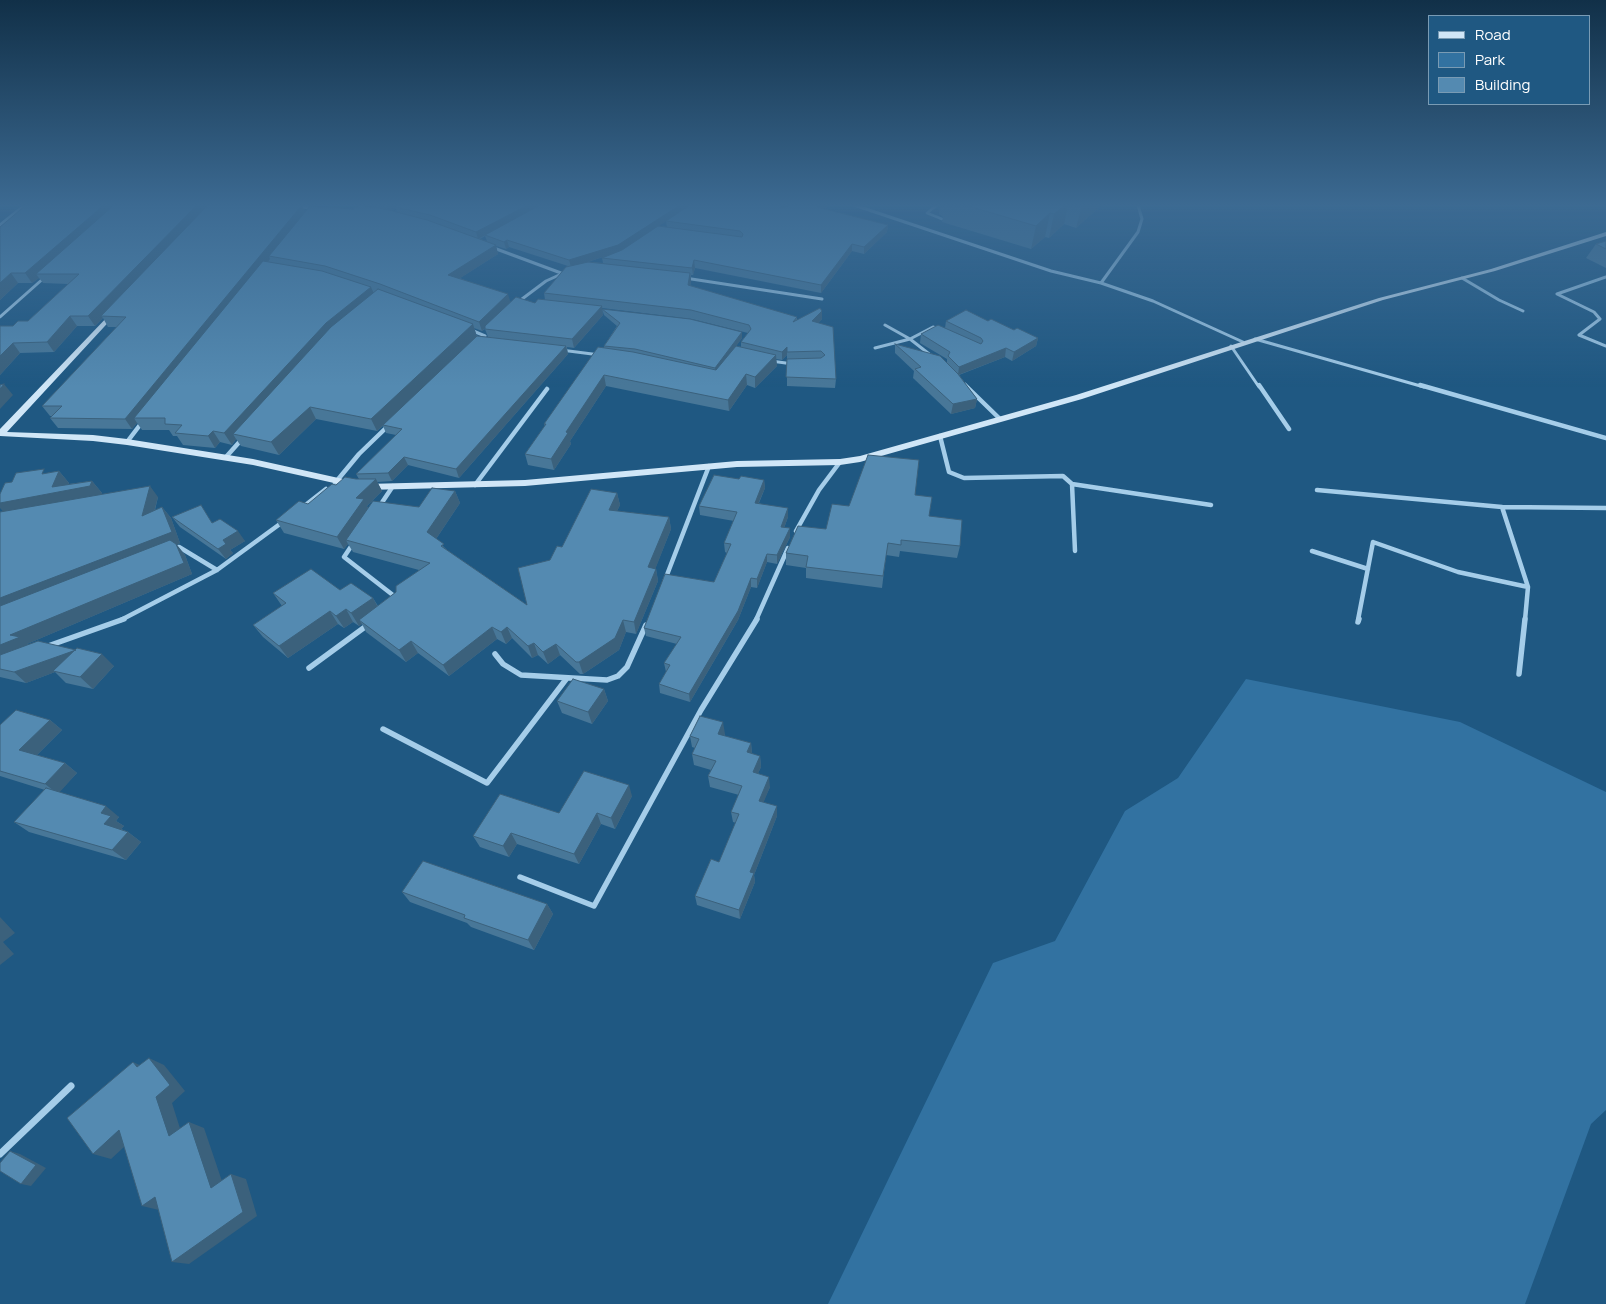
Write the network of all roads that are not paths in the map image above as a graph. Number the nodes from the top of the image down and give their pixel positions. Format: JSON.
{"nodes":[{"id":1,"x":542,"y":266,"type":"edge"},
{"id":2,"x":1036,"y":266,"type":"edge"},
{"id":3,"x":1113,"y":266,"type":"edge"},
{"id":4,"x":1502,"y":266,"type":"edge"},
{"id":5,"x":570,"y":271,"type":"edge"},
{"id":6,"x":50,"y":272,"type":"edge"},
{"id":7,"x":561,"y":273,"type":"junction"},
{"id":8,"x":1606,"y":277,"type":"edge"},
{"id":9,"x":684,"y":278,"type":"edge"},
{"id":10,"x":1462,"y":278,"type":"junction"},
{"id":11,"x":1101,"y":283,"type":"junction"},
{"id":12,"x":822,"y":299,"type":"dead end"},
{"id":13,"x":518,"y":302,"type":"junction"},
{"id":14,"x":528,"y":303,"type":"edge"},
{"id":15,"x":119,"y":308,"type":"edge"},
{"id":16,"x":512,"y":309,"type":"edge"},
{"id":17,"x":1523,"y":311,"type":"dead end"},
{"id":18,"x":0,"y":317,"type":"edge"},
{"id":19,"x":885,"y":325,"type":"dead end"},
{"id":20,"x":466,"y":329,"type":"edge"},
{"id":21,"x":491,"y":329,"type":"edge"},
{"id":22,"x":948,"y":334,"type":"edge"},
{"id":23,"x":485,"y":336,"type":"junction"},
{"id":24,"x":910,"y":339,"type":"junction"},
{"id":25,"x":1254,"y":339,"type":"junction"},
{"id":26,"x":488,"y":341,"type":"edge"},
{"id":27,"x":1243,"y":342,"type":"junction"},
{"id":28,"x":1231,"y":346,"type":"junction"},
{"id":29,"x":1606,"y":346,"type":"edge"},
{"id":30,"x":875,"y":348,"type":"dead end"},
{"id":31,"x":557,"y":350,"type":"edge"},
{"id":32,"x":606,"y":356,"type":"edge"},
{"id":33,"x":764,"y":360,"type":"edge"},
{"id":34,"x":938,"y":361,"type":"edge"},
{"id":35,"x":802,"y":364,"type":"edge"},
{"id":36,"x":958,"y":378,"type":"edge"},
{"id":37,"x":547,"y":389,"type":"dead end"},
{"id":38,"x":145,"y":419,"type":"edge"},
{"id":39,"x":1000,"y":419,"type":"junction"},
{"id":40,"x":394,"y":421,"type":"edge"},
{"id":41,"x":1289,"y":429,"type":"dead end"},
{"id":42,"x":0,"y":434,"type":"edge"},
{"id":43,"x":245,"y":436,"type":"edge"},
{"id":44,"x":940,"y":436,"type":"junction"},
{"id":45,"x":1606,"y":438,"type":"edge"},
{"id":46,"x":126,"y":442,"type":"junction"},
{"id":47,"x":226,"y":457,"type":"junction"},
{"id":48,"x":840,"y":462,"type":"junction"},
{"id":49,"x":709,"y":466,"type":"junction"},
{"id":50,"x":338,"y":481,"type":"junction"},
{"id":51,"x":1072,"y":484,"type":"junction"},
{"id":52,"x":475,"y":485,"type":"junction"},
{"id":53,"x":392,"y":486,"type":"junction"},
{"id":54,"x":1317,"y":490,"type":"dead end"},
{"id":55,"x":1211,"y":505,"type":"dead end"},
{"id":56,"x":1502,"y":507,"type":"junction"},
{"id":57,"x":1605,"y":509,"type":"edge"},
{"id":58,"x":298,"y":510,"type":"edge"},
{"id":59,"x":376,"y":510,"type":"edge"},
{"id":60,"x":290,"y":516,"type":"edge"},
{"id":61,"x":360,"y":534,"type":"edge"},
{"id":62,"x":795,"y":534,"type":"edge"},
{"id":63,"x":791,"y":542,"type":"edge"},
{"id":64,"x":170,"y":550,"type":"edge"},
{"id":65,"x":1075,"y":551,"type":"dead end"},
{"id":66,"x":1312,"y":551,"type":"dead end"},
{"id":67,"x":217,"y":570,"type":"junction"},
{"id":68,"x":1368,"y":570,"type":"junction"},
{"id":69,"x":662,"y":586,"type":"edge"},
{"id":70,"x":1528,"y":587,"type":"junction"},
{"id":71,"x":393,"y":606,"type":"edge"},
{"id":72,"x":378,"y":618,"type":"edge"},
{"id":73,"x":647,"y":622,"type":"edge"},
{"id":74,"x":1358,"y":622,"type":"dead end"},
{"id":75,"x":46,"y":647,"type":"edge"},
{"id":76,"x":495,"y":654,"type":"dead end"},
{"id":77,"x":309,"y":668,"type":"dead end"},
{"id":78,"x":1519,"y":674,"type":"dead end"},
{"id":79,"x":568,"y":678,"type":"junction"},
{"id":80,"x":383,"y":729,"type":"dead end"},
{"id":81,"x":520,"y":877,"type":"dead end"},
{"id":82,"x":71,"y":1086,"type":"dead end"},
{"id":83,"x":0,"y":1154,"type":"edge"}],
"edges":[{"from":1,"to":7,"type":"street"},
{"from":2,"to":11,"type":"street"},
{"from":3,"to":11,"type":"street"},
{"from":4,"to":10,"type":"street"},
{"from":5,"to":7,"type":"street"},
{"from":6,"to":18,"type":"street"},
{"from":7,"to":13,"type":"street"},
{"from":8,"to":29,"type":"street"},
{"from":9,"to":12,"type":"street"},
{"from":10,"to":17,"type":"street"},
{"from":10,"to":25,"type":"street"},
{"from":11,"to":27,"type":"street"},
{"from":13,"to":14,"type":"street"},
{"from":13,"to":16,"type":"street"},
{"from":15,"to":42,"type":"street"},
{"from":19,"to":24,"type":"street"},
{"from":20,"to":23,"type":"street"},
{"from":21,"to":23,"type":"street"},
{"from":22,"to":24,"type":"street"},
{"from":23,"to":26,"type":"street"},
{"from":24,"to":30,"type":"street"},
{"from":24,"to":34,"type":"street"},
{"from":25,"to":27,"type":"street"},
{"from":25,"to":45,"type":"street"},
{"from":27,"to":28,"type":"street"},
{"from":28,"to":39,"type":"street"},
{"from":28,"to":41,"type":"street"},
{"from":31,"to":32,"type":"street"},
{"from":33,"to":35,"type":"street"},
{"from":36,"to":39,"type":"street"},
{"from":37,"to":52,"type":"street"},
{"from":38,"to":46,"type":"street"},
{"from":39,"to":44,"type":"street"},
{"from":40,"to":50,"type":"street"},
{"from":42,"to":46,"type":"street"},
{"from":43,"to":47,"type":"street"},
{"from":44,"to":48,"type":"street"},
{"from":44,"to":51,"type":"street"},
{"from":46,"to":47,"type":"street"},
{"from":47,"to":50,"type":"street"},
{"from":48,"to":49,"type":"street"},
{"from":48,"to":62,"type":"street"},
{"from":49,"to":52,"type":"street"},
{"from":49,"to":69,"type":"street"},
{"from":50,"to":53,"type":"street"},
{"from":50,"to":58,"type":"street"},
{"from":51,"to":55,"type":"street"},
{"from":51,"to":65,"type":"street"},
{"from":52,"to":53,"type":"street"},
{"from":53,"to":59,"type":"street"},
{"from":54,"to":56,"type":"street"},
{"from":56,"to":57,"type":"street"},
{"from":56,"to":70,"type":"street"},
{"from":60,"to":67,"type":"street"},
{"from":61,"to":71,"type":"street"},
{"from":63,"to":81,"type":"street"},
{"from":64,"to":67,"type":"street"},
{"from":66,"to":68,"type":"street"},
{"from":67,"to":75,"type":"street"},
{"from":68,"to":70,"type":"street"},
{"from":68,"to":74,"type":"street"},
{"from":70,"to":78,"type":"street"},
{"from":72,"to":77,"type":"street"},
{"from":73,"to":79,"type":"street"},
{"from":76,"to":79,"type":"street"},
{"from":79,"to":80,"type":"street"},
{"from":82,"to":83,"type":"street"}]}
